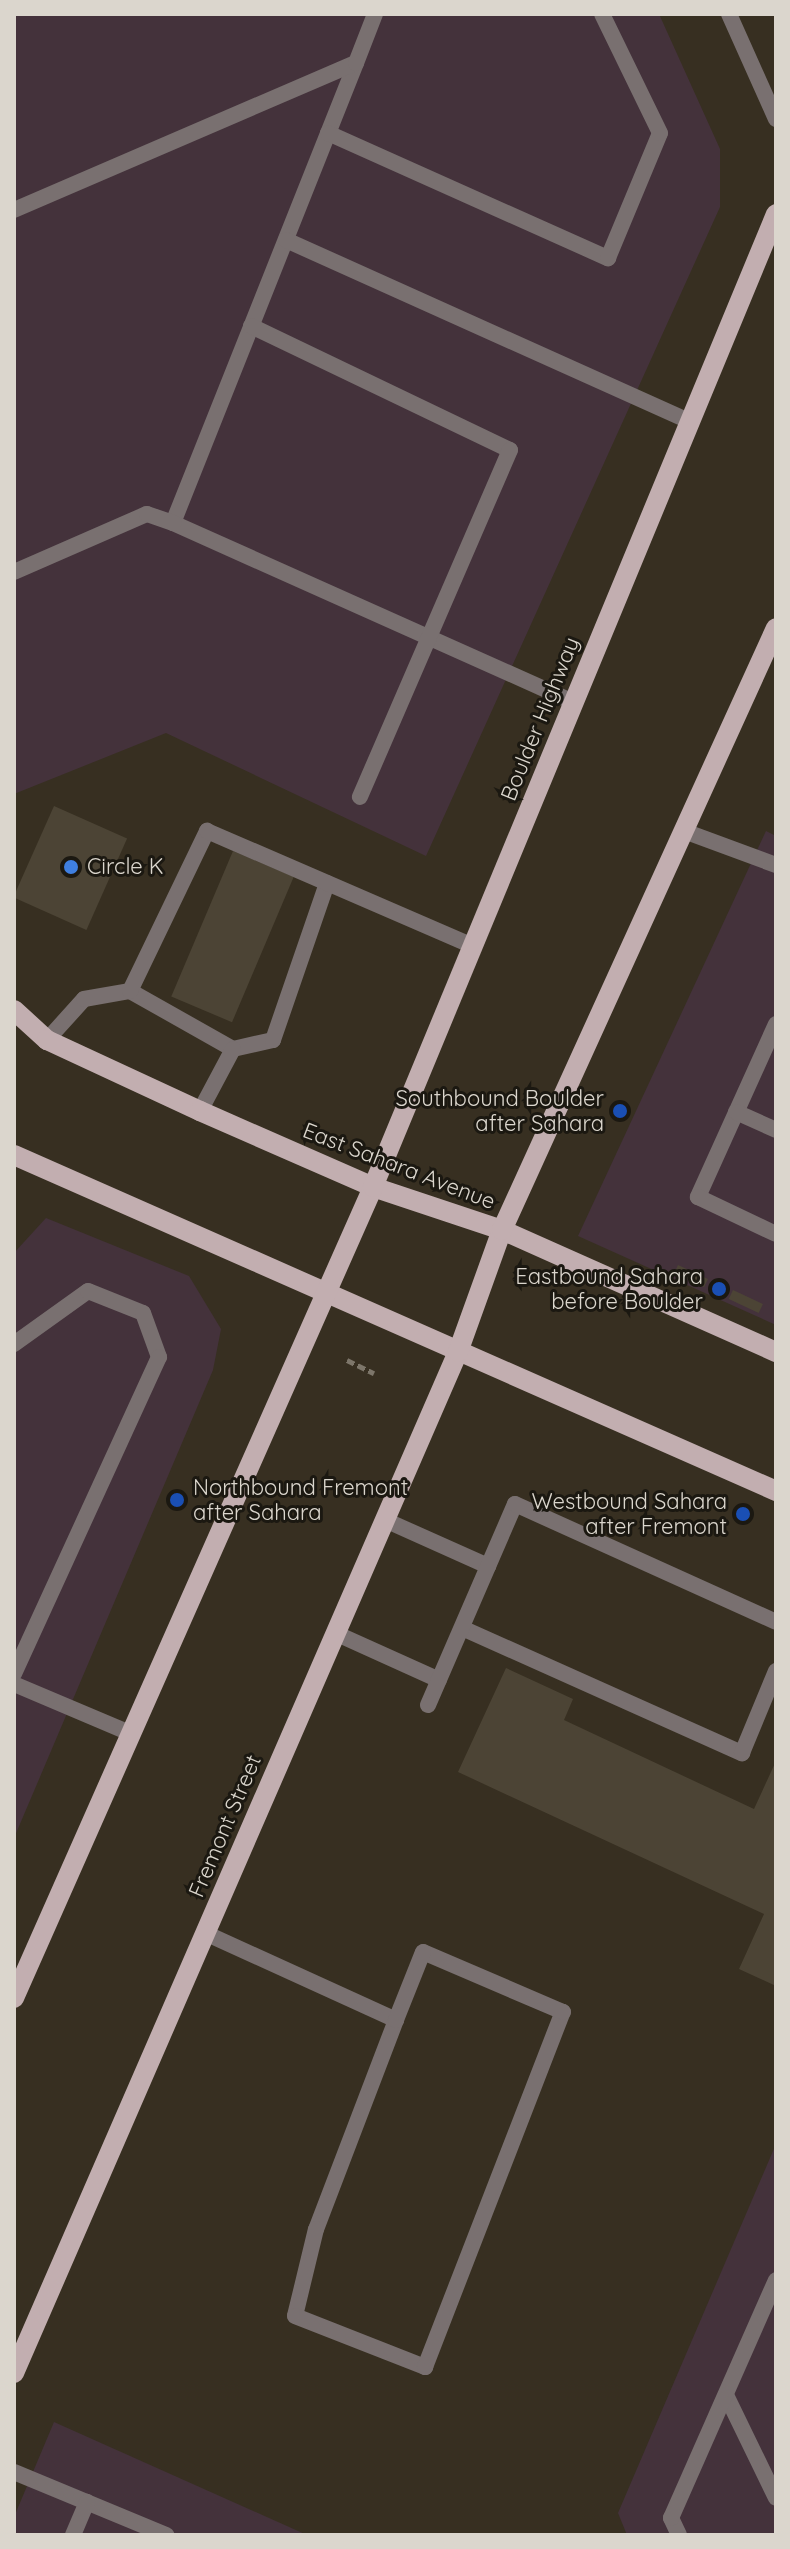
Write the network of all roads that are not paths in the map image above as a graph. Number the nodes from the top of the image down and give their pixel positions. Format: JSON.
{"nodes":[{"id":1,"x":375,"y":14,"type":"edge"},
{"id":2,"x":602,"y":14,"type":"edge"},
{"id":3,"x":729,"y":14,"type":"edge"},
{"id":4,"x":356,"y":63,"type":"junction"},
{"id":5,"x":776,"y":119,"type":"edge"},
{"id":6,"x":328,"y":133,"type":"junction"},
{"id":7,"x":14,"y":210,"type":"edge"},
{"id":8,"x":776,"y":214,"type":"edge"},
{"id":9,"x":286,"y":240,"type":"junction"},
{"id":10,"x":251,"y":326,"type":"junction"},
{"id":11,"x":688,"y":421,"type":"junction"},
{"id":12,"x":173,"y":523,"type":"junction"},
{"id":13,"x":14,"y":572,"type":"edge"},
{"id":14,"x":776,"y":628,"type":"edge"},
{"id":15,"x":431,"y":638,"type":"junction"},
{"id":16,"x":573,"y":702,"type":"junction"},
{"id":17,"x":360,"y":797,"type":"dead end"},
{"id":18,"x":684,"y":831,"type":"junction"},
{"id":19,"x":776,"y":865,"type":"edge"},
{"id":20,"x":327,"y":883,"type":"junction"},
{"id":21,"x":473,"y":946,"type":"junction"},
{"id":22,"x":130,"y":991,"type":"junction"},
{"id":23,"x":14,"y":1010,"type":"edge"},
{"id":24,"x":776,"y":1024,"type":"edge"},
{"id":25,"x":47,"y":1040,"type":"junction"},
{"id":26,"x":233,"y":1049,"type":"junction"},
{"id":27,"x":200,"y":1111,"type":"junction"},
{"id":28,"x":736,"y":1112,"type":"junction"},
{"id":29,"x":776,"y":1130,"type":"edge"},
{"id":30,"x":14,"y":1155,"type":"edge"},
{"id":31,"x":373,"y":1187,"type":"junction"},
{"id":32,"x":502,"y":1230,"type":"junction"},
{"id":33,"x":776,"y":1234,"type":"edge"},
{"id":34,"x":323,"y":1295,"type":"junction"},
{"id":35,"x":14,"y":1344,"type":"edge"},
{"id":36,"x":458,"y":1352,"type":"junction"},
{"id":37,"x":776,"y":1352,"type":"edge"},
{"id":38,"x":776,"y":1491,"type":"edge"},
{"id":39,"x":385,"y":1520,"type":"junction"},
{"id":40,"x":488,"y":1566,"type":"junction"},
{"id":41,"x":776,"y":1622,"type":"edge"},
{"id":42,"x":462,"y":1628,"type":"junction"},
{"id":43,"x":335,"y":1633,"type":"junction"},
{"id":44,"x":776,"y":1671,"type":"edge"},
{"id":45,"x":14,"y":1673,"type":"edge"},
{"id":46,"x":439,"y":1680,"type":"junction"},
{"id":47,"x":14,"y":1684,"type":"edge"},
{"id":48,"x":428,"y":1705,"type":"dead end"},
{"id":49,"x":130,"y":1733,"type":"junction"},
{"id":50,"x":205,"y":1933,"type":"junction"},
{"id":51,"x":20,"y":1971,"type":"edge"},
{"id":52,"x":14,"y":1998,"type":"edge"},
{"id":53,"x":396,"y":2020,"type":"junction"},
{"id":54,"x":776,"y":2280,"type":"edge"},
{"id":55,"x":14,"y":2373,"type":"edge"},
{"id":56,"x":727,"y":2397,"type":"junction"},
{"id":57,"x":769,"y":2467,"type":"edge"},
{"id":58,"x":14,"y":2472,"type":"edge"},
{"id":59,"x":776,"y":2498,"type":"edge"},
{"id":60,"x":87,"y":2502,"type":"junction"},
{"id":61,"x":73,"y":2535,"type":"edge"},
{"id":62,"x":166,"y":2535,"type":"edge"},
{"id":63,"x":679,"y":2535,"type":"edge"}],
"edges":[{"from":1,"to":4,"type":"street"},
{"from":2,"to":6,"type":"street"},
{"from":3,"to":5,"type":"street"},
{"from":4,"to":6,"type":"street"},
{"from":4,"to":7,"type":"street"},
{"from":6,"to":9,"type":"street"},
{"from":8,"to":11,"type":"main road","name":"Boulder Highway"},
{"from":9,"to":10,"type":"street"},
{"from":9,"to":11,"type":"street"},
{"from":10,"to":12,"type":"street"},
{"from":10,"to":15,"type":"street"},
{"from":11,"to":16,"type":"main road","name":"Boulder Highway"},
{"from":12,"to":13,"type":"street"},
{"from":12,"to":15,"type":"street"},
{"from":14,"to":18,"type":"main road"},
{"from":15,"to":16,"type":"street"},
{"from":15,"to":17,"type":"street"},
{"from":16,"to":21,"type":"main road","name":"Boulder Highway"},
{"from":18,"to":19,"type":"street"},
{"from":18,"to":32,"type":"main road"},
{"from":20,"to":21,"type":"street"},
{"from":20,"to":22,"type":"street"},
{"from":20,"to":26,"type":"street"},
{"from":21,"to":31,"type":"main road","name":"Boulder Highway"},
{"from":22,"to":25,"type":"street"},
{"from":22,"to":26,"type":"street"},
{"from":23,"to":25,"type":"main road","name":"East Sahara Avenue"},
{"from":24,"to":28,"type":"street"},
{"from":25,"to":27,"type":"main road","name":"East Sahara Avenue"},
{"from":26,"to":27,"type":"street"},
{"from":27,"to":31,"type":"main road","name":"East Sahara Avenue"},
{"from":28,"to":29,"type":"street"},
{"from":28,"to":33,"type":"street"},
{"from":30,"to":34,"type":"main road"},
{"from":31,"to":32,"type":"main road","name":"East Sahara Avenue"},
{"from":31,"to":34,"type":"main road","name":"Boulder Highway"},
{"from":32,"to":36,"type":"main road","name":"Fremont Street"},
{"from":32,"to":37,"type":"main road","name":"East Sahara Avenue"},
{"from":34,"to":36,"type":"main road"},
{"from":34,"to":49,"type":"main road"},
{"from":35,"to":45,"type":"street"},
{"from":36,"to":38,"type":"main road"},
{"from":36,"to":39,"type":"main road","name":"Fremont Street"},
{"from":39,"to":40,"type":"street"},
{"from":39,"to":43,"type":"main road","name":"Fremont Street"},
{"from":40,"to":41,"type":"street"},
{"from":40,"to":42,"type":"street"},
{"from":42,"to":44,"type":"street"},
{"from":42,"to":46,"type":"street"},
{"from":43,"to":46,"type":"street"},
{"from":43,"to":50,"type":"main road","name":"Fremont Street"},
{"from":46,"to":48,"type":"street"},
{"from":47,"to":49,"type":"street"},
{"from":49,"to":51,"type":"main road"},
{"from":50,"to":53,"type":"street"},
{"from":50,"to":55,"type":"main road","name":"Fremont Street"},
{"from":51,"to":52,"type":"main road"},
{"from":53,"to":53,"type":"street"},
{"from":54,"to":56,"type":"street"},
{"from":56,"to":57,"type":"street"},
{"from":56,"to":63,"type":"street"},
{"from":57,"to":59,"type":"street"},
{"from":58,"to":60,"type":"street"},
{"from":60,"to":61,"type":"street"},
{"from":60,"to":62,"type":"street"}]}
